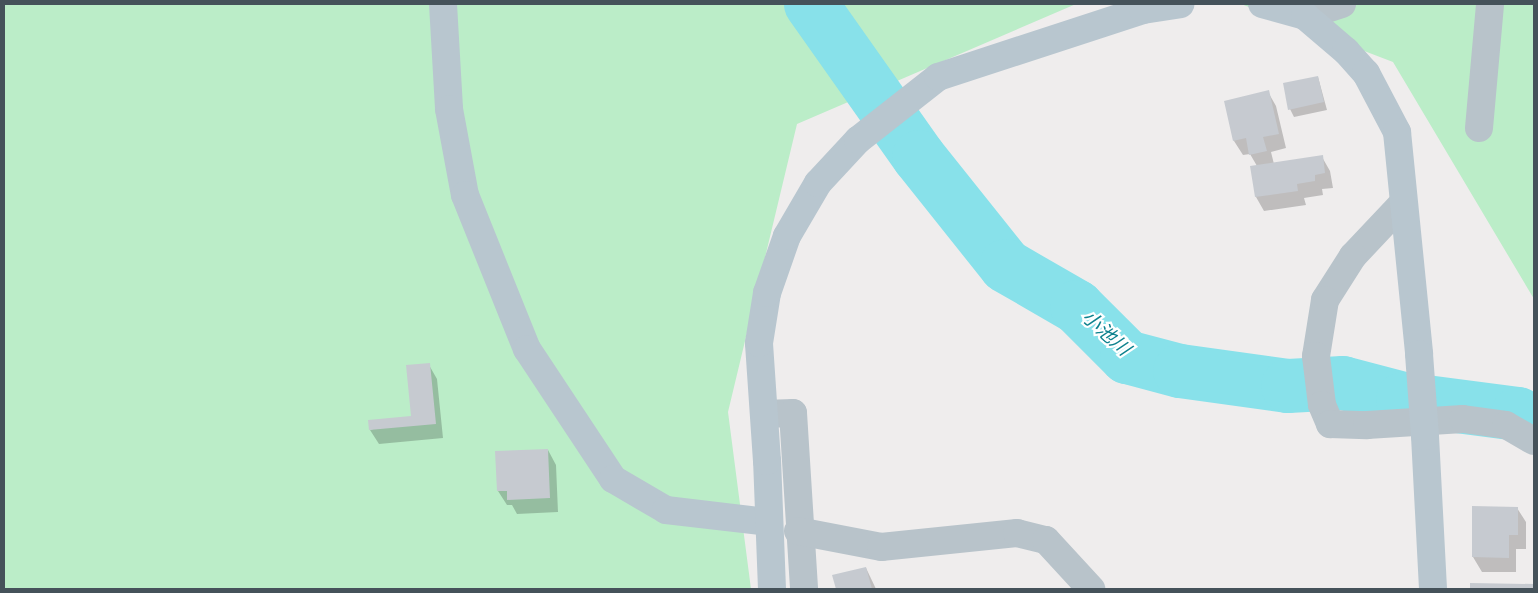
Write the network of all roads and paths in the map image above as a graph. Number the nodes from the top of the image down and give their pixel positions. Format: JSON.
{"nodes":[{"id":1,"x":443,"y":4,"type":"edge"},
{"id":2,"x":1181,"y":4,"type":"edge"},
{"id":3,"x":1262,"y":4,"type":"edge"},
{"id":4,"x":1342,"y":4,"type":"edge"},
{"id":5,"x":1490,"y":4,"type":"edge"},
{"id":6,"x":1305,"y":16,"type":"junction"},
{"id":7,"x":1479,"y":128,"type":"dead end"},
{"id":8,"x":1404,"y":203,"type":"junction"},
{"id":9,"x":764,"y":414,"type":"junction"},
{"id":10,"x":1534,"y":441,"type":"edge"},
{"id":11,"x":768,"y":522,"type":"junction"},
{"id":12,"x":798,"y":531,"type":"junction"},
{"id":13,"x":772,"y":589,"type":"edge"},
{"id":14,"x":804,"y":589,"type":"edge"},
{"id":15,"x":1091,"y":589,"type":"edge"},
{"id":16,"x":1433,"y":589,"type":"edge"}],
"edges":[{"from":1,"to":11,"type":"street"},
{"from":2,"to":9,"type":"street"},
{"from":3,"to":6,"type":"street"},
{"from":4,"to":6,"type":"street"},
{"from":5,"to":7,"type":"street"},
{"from":6,"to":8,"type":"street"},
{"from":8,"to":10,"type":"street"},
{"from":8,"to":16,"type":"street","bridge":true},
{"from":9,"to":11,"type":"street"},
{"from":9,"to":12,"type":"street"},
{"from":11,"to":13,"type":"street"},
{"from":12,"to":14,"type":"street"},
{"from":12,"to":15,"type":"street"}]}
